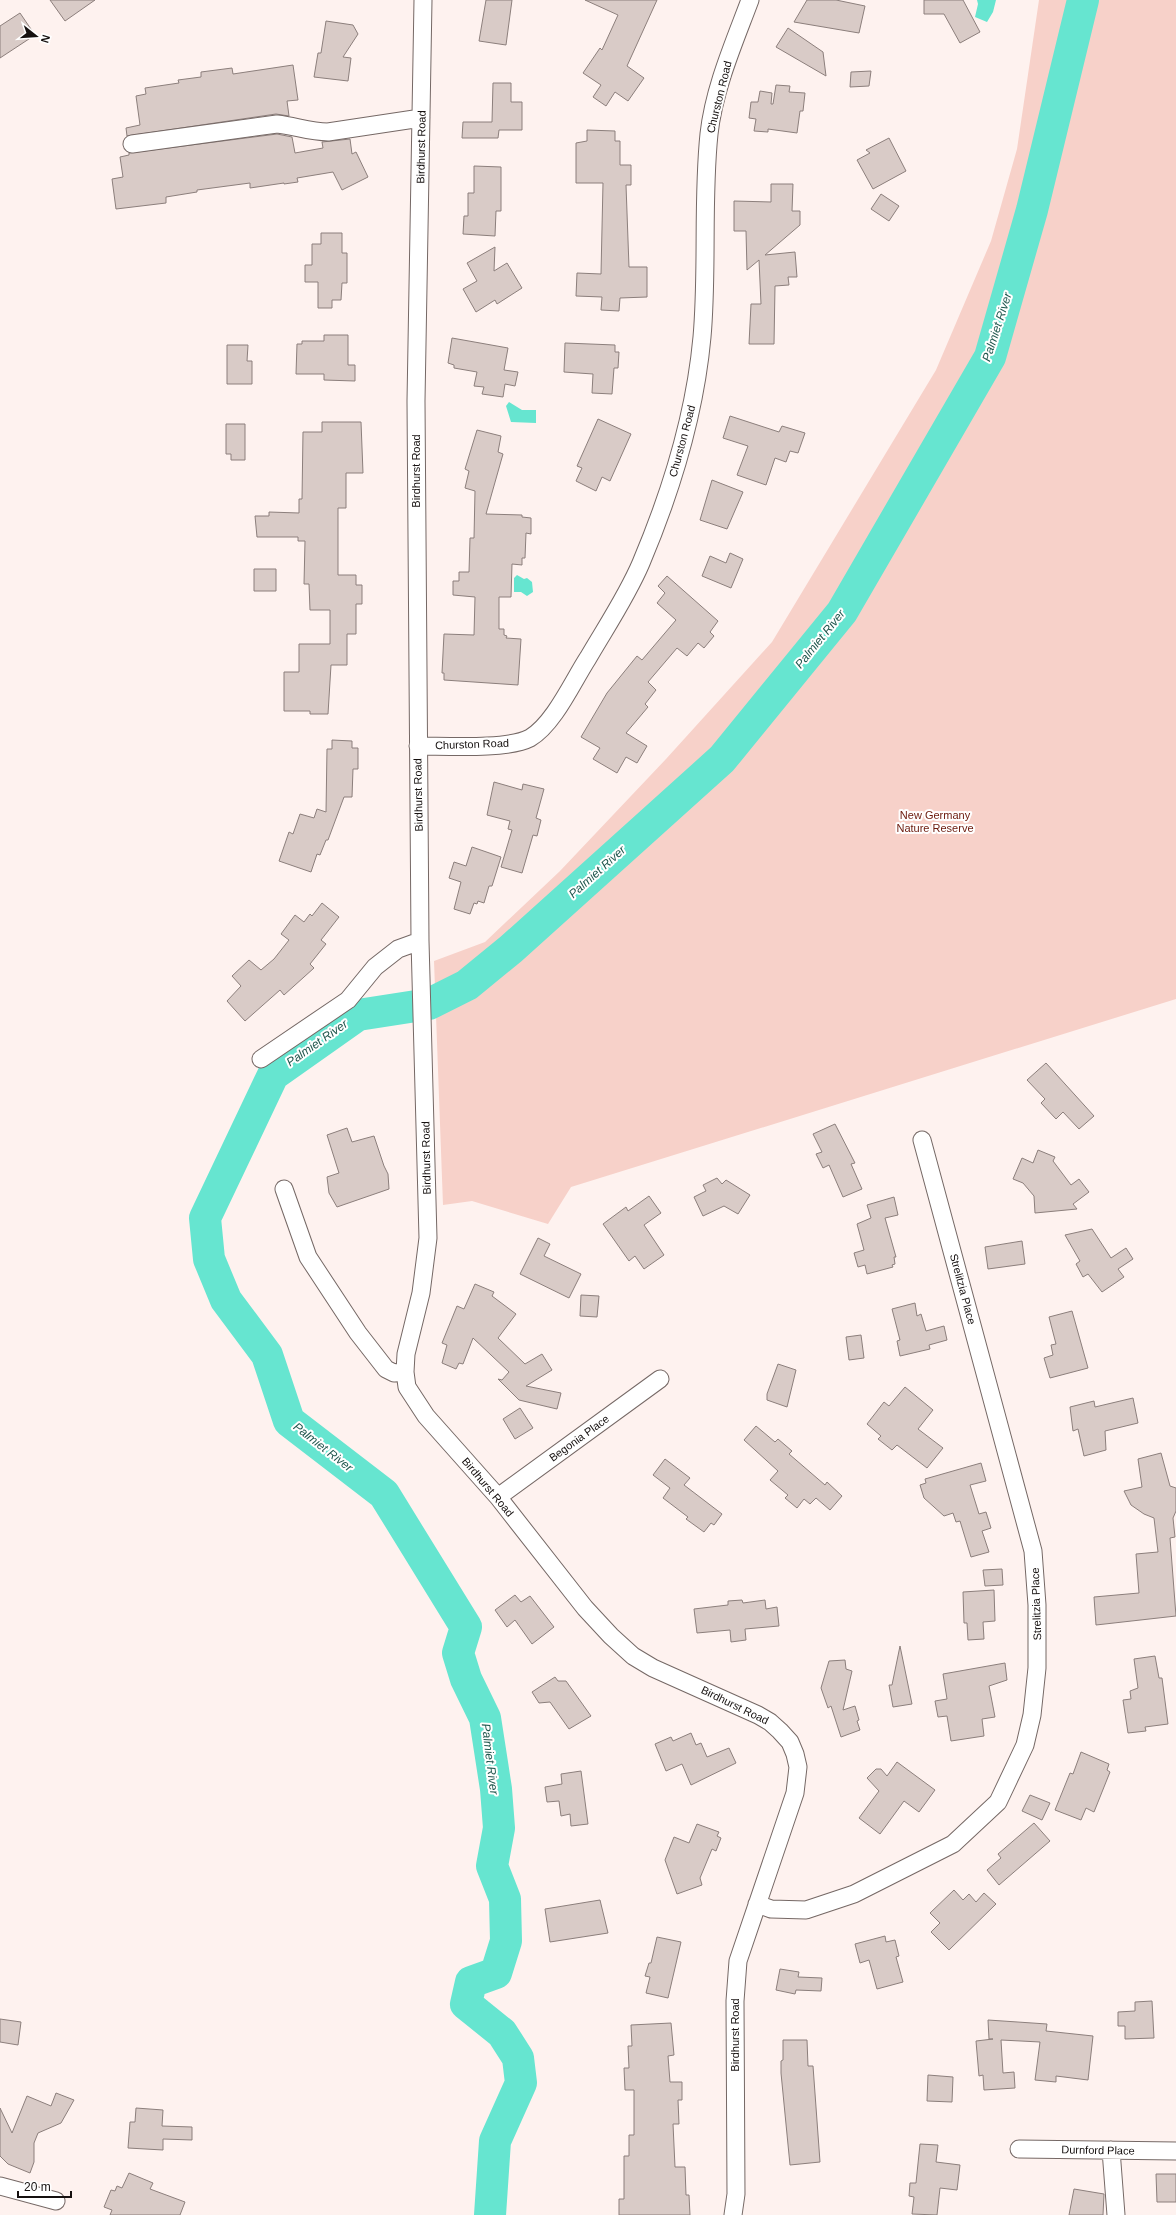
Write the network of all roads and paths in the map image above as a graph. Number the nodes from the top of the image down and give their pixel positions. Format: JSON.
{"nodes":[{"id":1,"x":423,"y":0,"type":"edge"},
{"id":2,"x":750,"y":0,"type":"edge"},
{"id":3,"x":421,"y":118,"type":"junction"},
{"id":4,"x":132,"y":144,"type":"dead end"},
{"id":5,"x":418,"y":746,"type":"junction"},
{"id":6,"x":420,"y":941,"type":"junction"},
{"id":7,"x":261,"y":1059,"type":"dead end"},
{"id":8,"x":922,"y":1140,"type":"dead end"},
{"id":9,"x":284,"y":1189,"type":"dead end"},
{"id":10,"x":405,"y":1372,"type":"junction"},
{"id":11,"x":660,"y":1379,"type":"dead end"},
{"id":12,"x":498,"y":1497,"type":"junction"},
{"id":13,"x":757,"y":1904,"type":"junction"},
{"id":14,"x":1019,"y":2149,"type":"dead end"},
{"id":15,"x":1111,"y":2150,"type":"junction"},
{"id":16,"x":1176,"y":2151,"type":"edge"},
{"id":17,"x":0,"y":2186,"type":"edge"},
{"id":18,"x":56,"y":2201,"type":"dead end"},
{"id":19,"x":733,"y":2215,"type":"edge"},
{"id":20,"x":1116,"y":2215,"type":"edge"}],
"edges":[{"from":1,"to":3,"type":"street","name":"Birdhurst Road"},
{"from":2,"to":5,"type":"street","name":"Churston Road"},
{"from":3,"to":4,"type":"street"},
{"from":3,"to":5,"type":"street","name":"Birdhurst Road"},
{"from":5,"to":6,"type":"street","name":"Birdhurst Road"},
{"from":6,"to":7,"type":"street"},
{"from":6,"to":10,"type":"street","name":"Birdhurst Road"},
{"from":8,"to":13,"type":"street","name":"Strelitzia Place"},
{"from":9,"to":10,"type":"street"},
{"from":10,"to":12,"type":"street","name":"Birdhurst Road"},
{"from":11,"to":12,"type":"street","name":"Begonia Place"},
{"from":12,"to":13,"type":"street","name":"Birdhurst Road"},
{"from":13,"to":19,"type":"street","name":"Birdhurst Road"},
{"from":14,"to":15,"type":"street","name":"Durnford Place"},
{"from":15,"to":16,"type":"street","name":"Durnford Place"},
{"from":15,"to":20,"type":"street"},
{"from":17,"to":18,"type":"street"}]}
